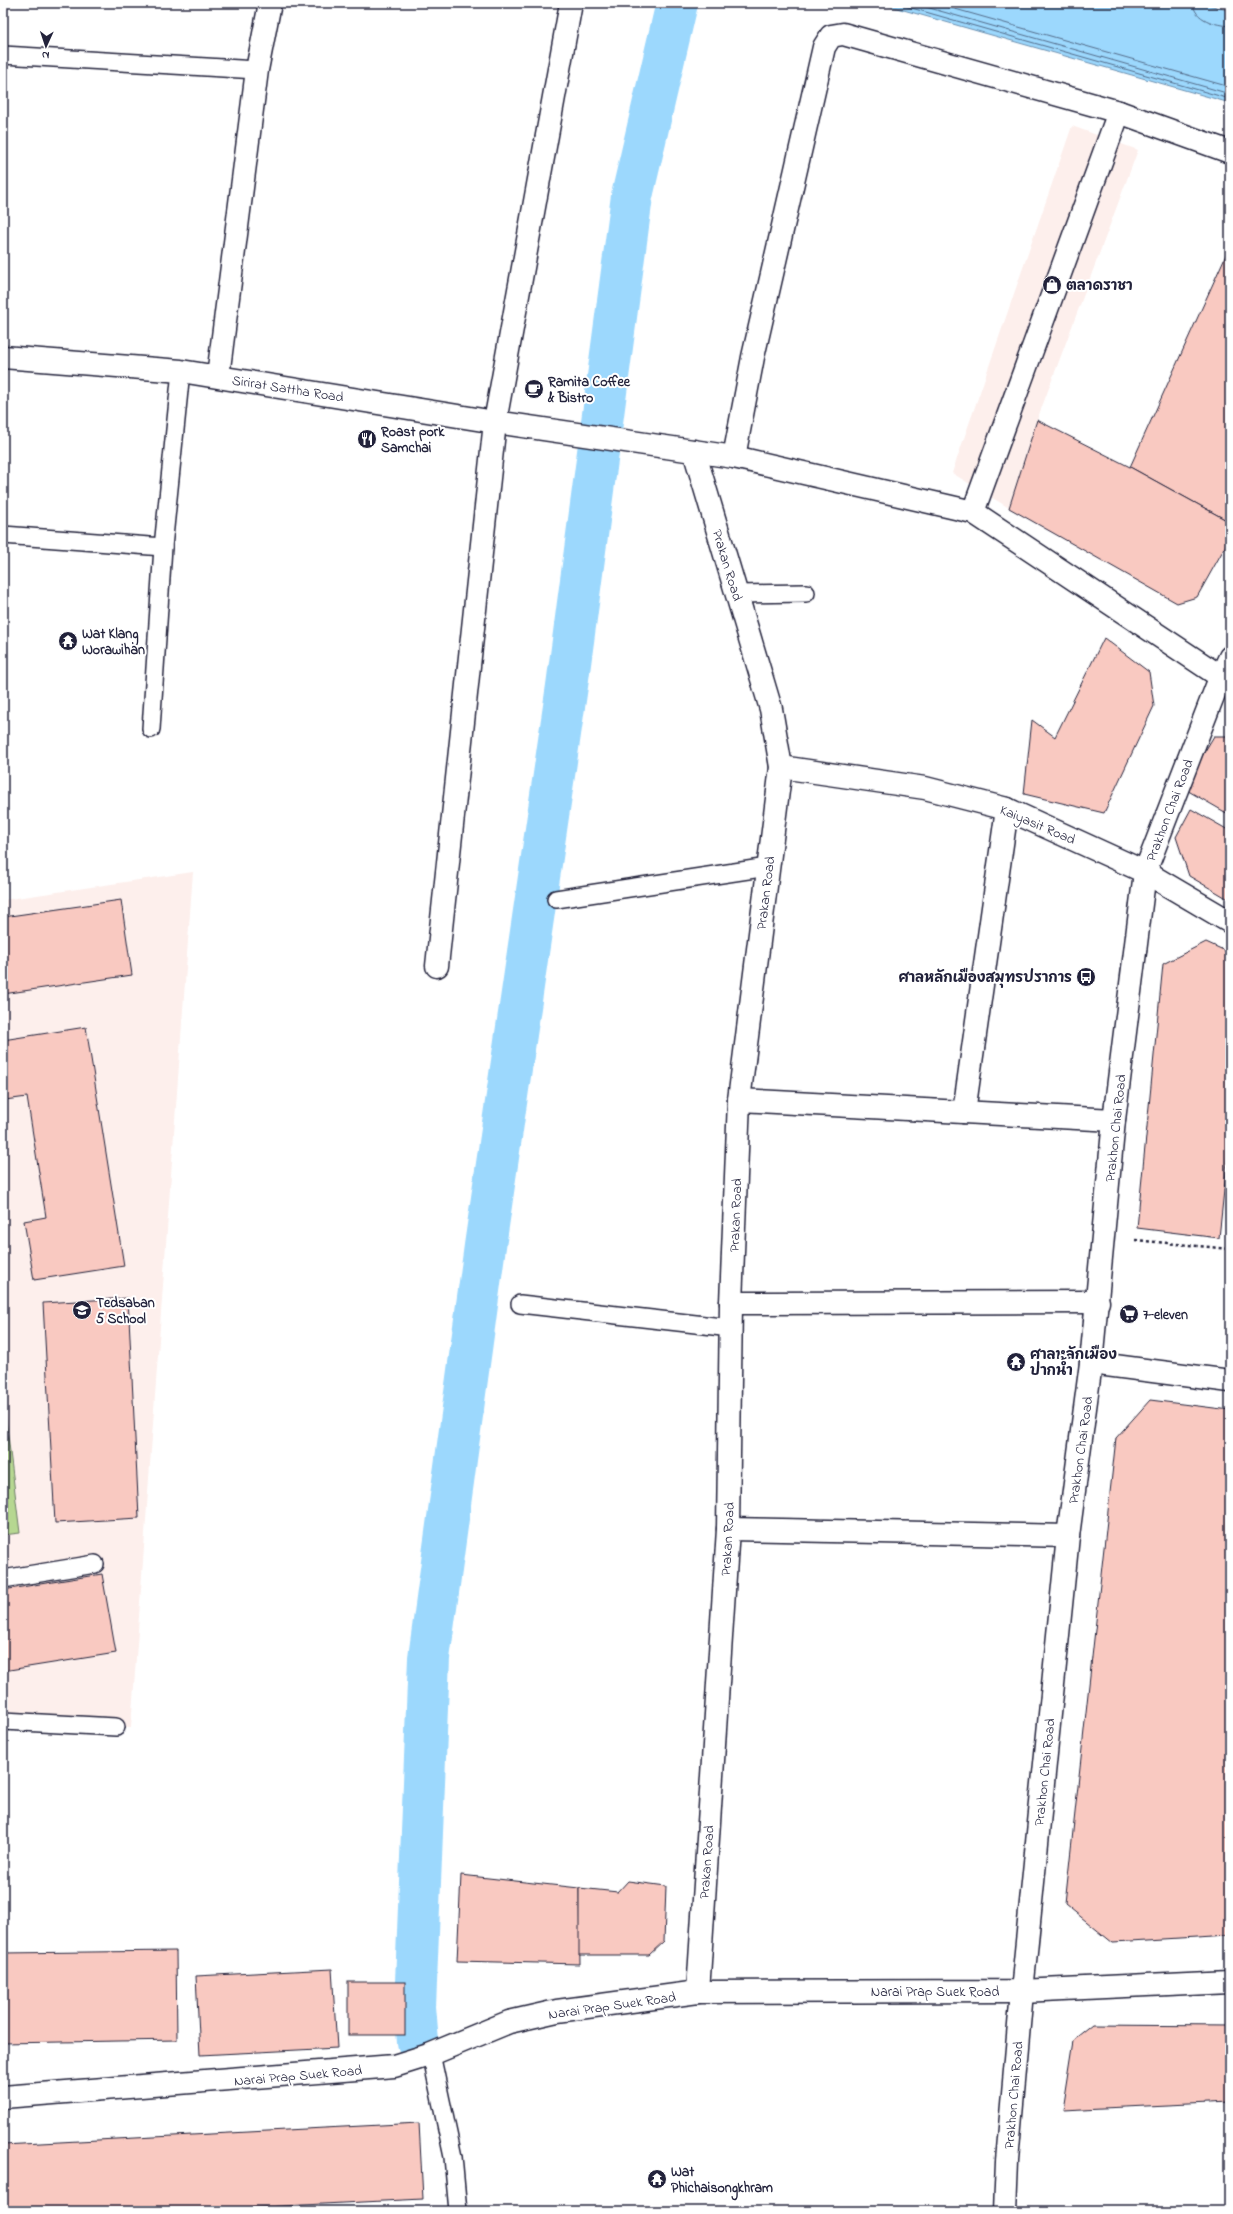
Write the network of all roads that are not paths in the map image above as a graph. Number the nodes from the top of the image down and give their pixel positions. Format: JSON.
{"nodes":[{"id":1,"x":270,"y":3,"type":"edge"},
{"id":2,"x":571,"y":3,"type":"edge"},
{"id":3,"x":3,"y":55,"type":"edge"},
{"id":4,"x":257,"y":70,"type":"junction"},
{"id":5,"x":1119,"y":112,"type":"junction"},
{"id":6,"x":1230,"y":152,"type":"edge"},
{"id":7,"x":3,"y":357,"type":"edge"},
{"id":8,"x":181,"y":371,"type":"junction"},
{"id":9,"x":218,"y":376,"type":"junction"},
{"id":10,"x":495,"y":422,"type":"junction"},
{"id":11,"x":694,"y":451,"type":"junction"},
{"id":12,"x":734,"y":457,"type":"junction"},
{"id":13,"x":973,"y":512,"type":"junction"},
{"id":14,"x":3,"y":535,"type":"edge"},
{"id":15,"x":163,"y":547,"type":"junction"},
{"id":16,"x":806,"y":593,"type":"dead end"},
{"id":17,"x":737,"y":594,"type":"junction"},
{"id":18,"x":1230,"y":657,"type":"edge"},
{"id":19,"x":1225,"y":681,"type":"edge"},
{"id":20,"x":151,"y":729,"type":"dead end"},
{"id":21,"x":781,"y":767,"type":"junction"},
{"id":22,"x":1007,"y":809,"type":"junction"},
{"id":23,"x":768,"y":868,"type":"junction"},
{"id":24,"x":1146,"y":872,"type":"junction"},
{"id":25,"x":556,"y":899,"type":"dead end"},
{"id":26,"x":1230,"y":922,"type":"edge"},
{"id":27,"x":437,"y":966,"type":"dead end"},
{"id":28,"x":739,"y":1100,"type":"junction"},
{"id":29,"x":964,"y":1112,"type":"junction"},
{"id":30,"x":1114,"y":1120,"type":"junction"},
{"id":31,"x":1098,"y":1302,"type":"junction"},
{"id":32,"x":731,"y":1303,"type":"junction"},
{"id":33,"x":520,"y":1304,"type":"dead end"},
{"id":34,"x":731,"y":1328,"type":"junction"},
{"id":35,"x":1091,"y":1363,"type":"junction"},
{"id":36,"x":1230,"y":1381,"type":"edge"},
{"id":37,"x":728,"y":1529,"type":"junction"},
{"id":38,"x":1068,"y":1536,"type":"junction"},
{"id":39,"x":95,"y":1564,"type":"dead end"},
{"id":40,"x":3,"y":1579,"type":"edge"},
{"id":41,"x":3,"y":1721,"type":"edge"},
{"id":42,"x":116,"y":1727,"type":"dead end"},
{"id":43,"x":1230,"y":1981,"type":"edge"},
{"id":44,"x":1022,"y":1991,"type":"junction"},
{"id":45,"x":698,"y":1992,"type":"junction"},
{"id":46,"x":431,"y":2054,"type":"junction"},
{"id":47,"x":3,"y":2097,"type":"edge"},
{"id":48,"x":458,"y":2211,"type":"edge"},
{"id":49,"x":1005,"y":2211,"type":"edge"}],
"edges":[{"from":1,"to":4,"type":"street"},
{"from":2,"to":10,"type":"street"},
{"from":3,"to":4,"type":"lane"},
{"from":4,"to":9,"type":"street"},
{"from":5,"to":6,"type":"street"},
{"from":5,"to":12,"type":"street"},
{"from":5,"to":13,"type":"street"},
{"from":7,"to":8,"type":"street","name":"Sirirat Sattha Road"},
{"from":8,"to":9,"type":"street","name":"Sirirat Sattha Road"},
{"from":8,"to":15,"type":"lane"},
{"from":9,"to":10,"type":"street","name":"Sirirat Sattha Road"},
{"from":10,"to":11,"type":"street","name":"Sirirat Sattha Road"},
{"from":10,"to":27,"type":"street"},
{"from":11,"to":12,"type":"street","name":"Sirirat Sattha Road"},
{"from":11,"to":17,"type":"street","name":"Prakan Road"},
{"from":12,"to":13,"type":"street","name":"Sirirat Sattha Road"},
{"from":13,"to":19,"type":"street"},
{"from":14,"to":15,"type":"lane"},
{"from":15,"to":20,"type":"lane"},
{"from":16,"to":17,"type":"lane"},
{"from":17,"to":21,"type":"street","name":"Prakan Road"},
{"from":18,"to":19,"type":"street","name":"Prakhon Chai Road"},
{"from":19,"to":24,"type":"street","name":"Prakhon Chai Road"},
{"from":21,"to":22,"type":"street","name":"Kaiyasit Road"},
{"from":21,"to":23,"type":"street","name":"Prakan Road"},
{"from":22,"to":24,"type":"street","name":"Kaiyasit Road"},
{"from":22,"to":29,"type":"street"},
{"from":23,"to":25,"type":"lane"},
{"from":23,"to":28,"type":"street","name":"Prakan Road"},
{"from":24,"to":26,"type":"street","name":"Kaiyasit Road"},
{"from":24,"to":30,"type":"street","name":"Prakhon Chai Road"},
{"from":28,"to":29,"type":"street"},
{"from":28,"to":32,"type":"street","name":"Prakan Road"},
{"from":29,"to":30,"type":"street"},
{"from":30,"to":31,"type":"street","name":"Prakhon Chai Road"},
{"from":31,"to":32,"type":"street"},
{"from":31,"to":35,"type":"street","name":"Prakhon Chai Road"},
{"from":32,"to":34,"type":"street","name":"Prakan Road"},
{"from":33,"to":34,"type":"lane"},
{"from":34,"to":37,"type":"street","name":"Prakan Road"},
{"from":35,"to":36,"type":"street"},
{"from":35,"to":38,"type":"street","name":"Prakhon Chai Road"},
{"from":37,"to":38,"type":"street"},
{"from":37,"to":45,"type":"street","name":"Prakan Road"},
{"from":38,"to":44,"type":"street","name":"Prakhon Chai Road"},
{"from":39,"to":40,"type":"lane"},
{"from":41,"to":42,"type":"lane"},
{"from":43,"to":44,"type":"street","name":"Narai Prap Suek Road"},
{"from":44,"to":45,"type":"street","name":"Narai Prap Suek Road"},
{"from":44,"to":49,"type":"street","name":"Prakhon Chai Road"},
{"from":45,"to":46,"type":"street","name":"Narai Prap Suek Road"},
{"from":46,"to":47,"type":"street","name":"Narai Prap Suek Road"},
{"from":46,"to":48,"type":"lane"}]}
